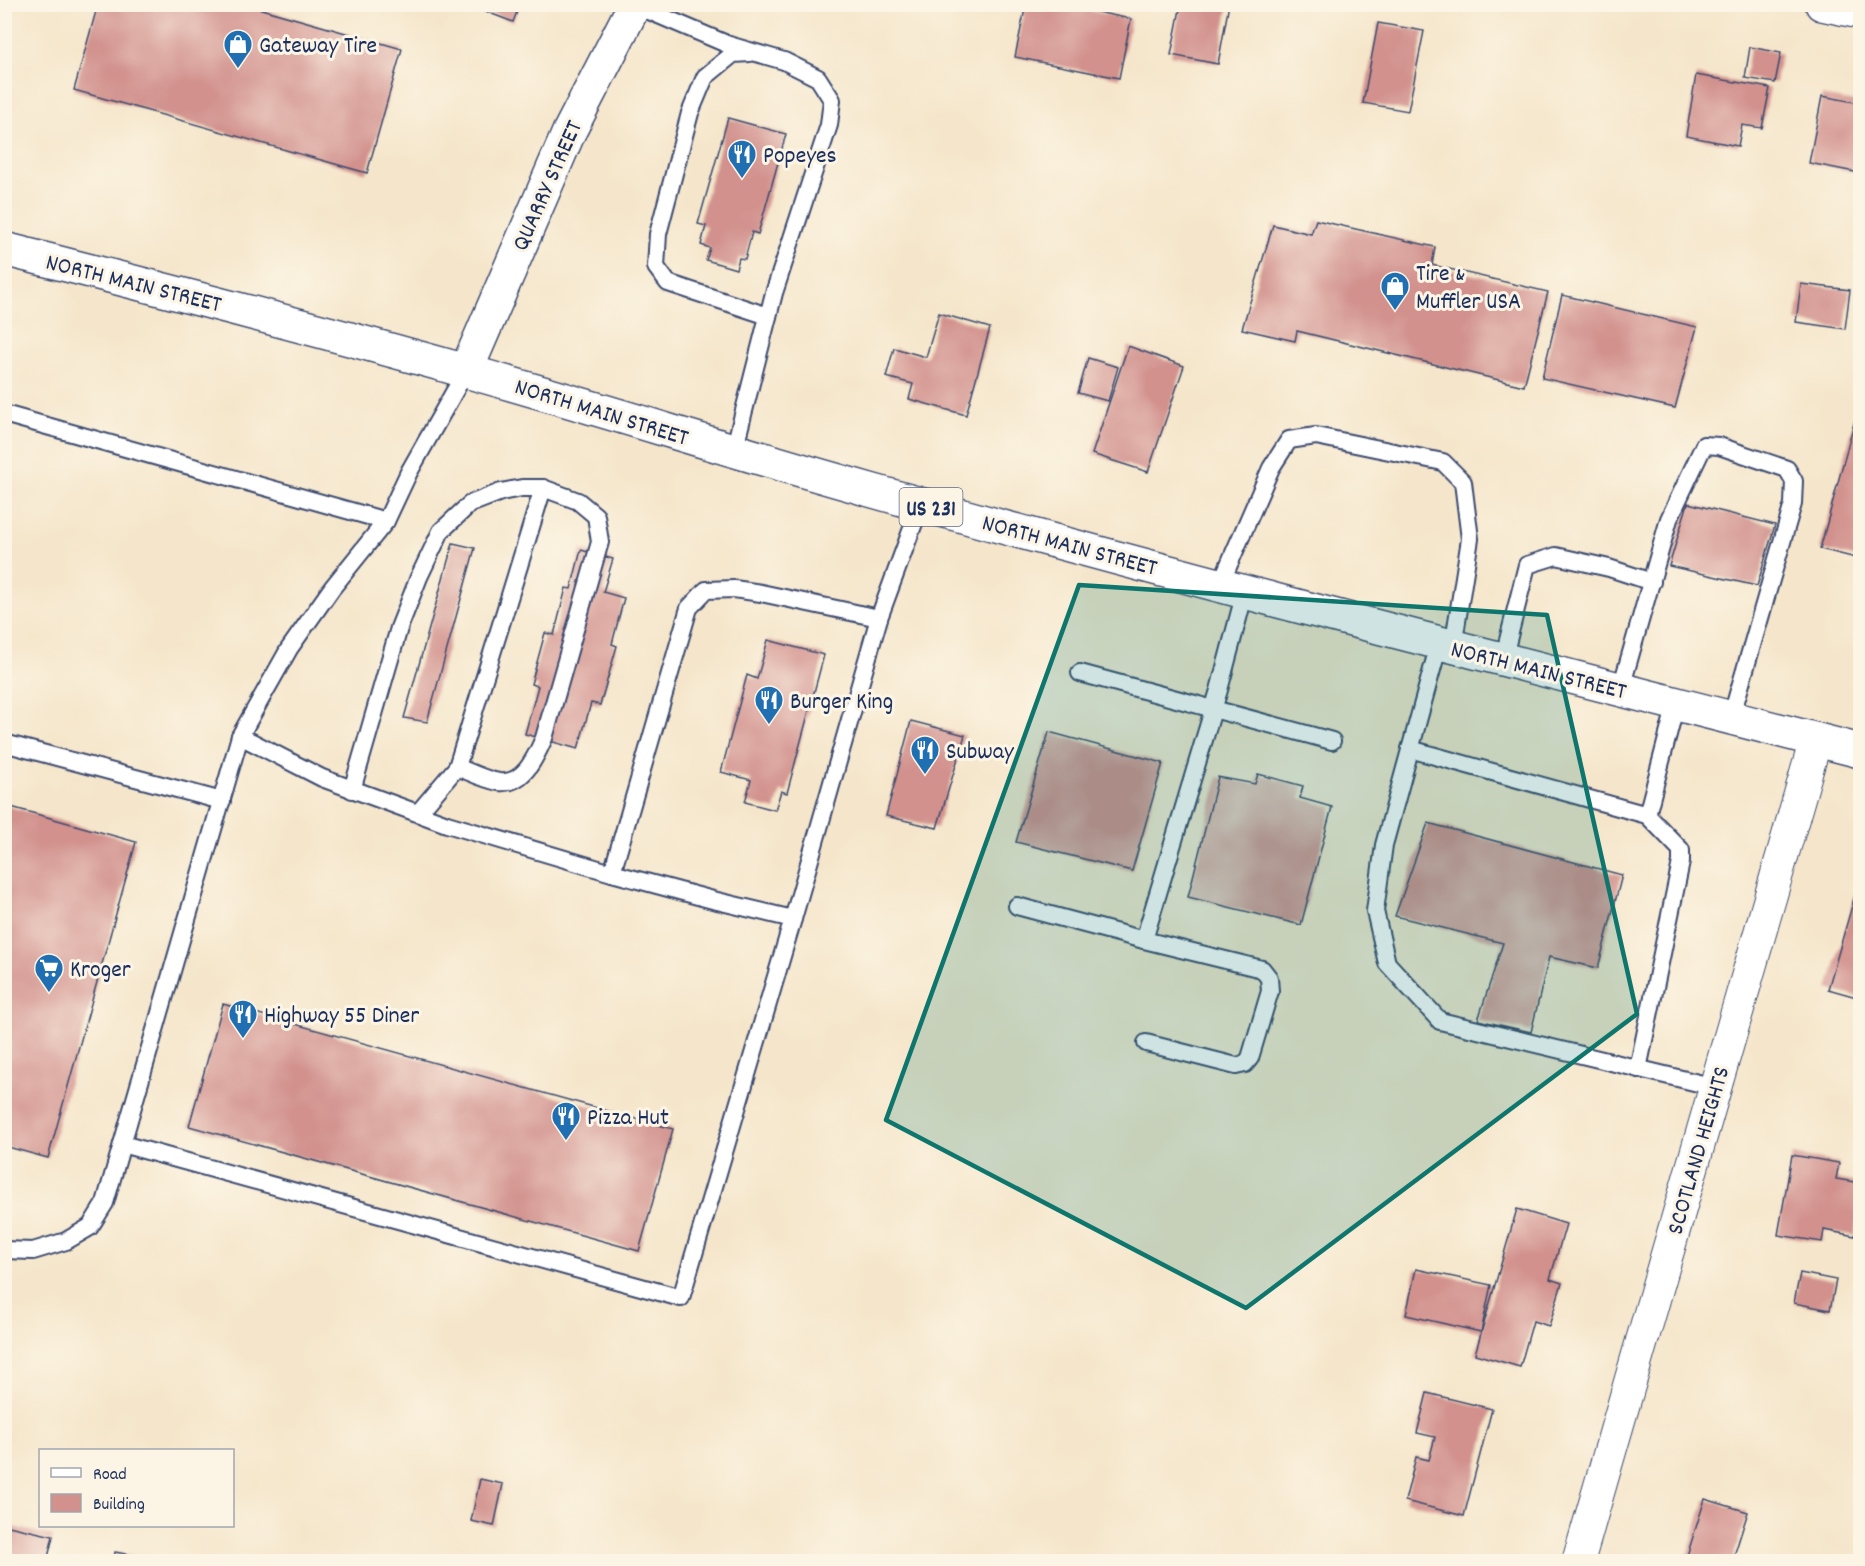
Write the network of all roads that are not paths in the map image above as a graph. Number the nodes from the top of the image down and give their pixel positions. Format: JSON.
{"nodes":[{"id":1,"x":1822,"y":4,"type":"edge"},
{"id":2,"x":635,"y":5,"type":"edge"},
{"id":3,"x":1860,"y":12,"type":"edge"},
{"id":4,"x":757,"y":53,"type":"junction"},
{"id":5,"x":4,"y":249,"type":"edge"},
{"id":6,"x":768,"y":316,"type":"junction"},
{"id":7,"x":466,"y":370,"type":"junction"},
{"id":8,"x":4,"y":414,"type":"edge"},
{"id":9,"x":734,"y":450,"type":"junction"},
{"id":10,"x":543,"y":488,"type":"junction"},
{"id":11,"x":921,"y":504,"type":"junction"},
{"id":12,"x":386,"y":521,"type":"junction"},
{"id":13,"x":1652,"y":582,"type":"junction"},
{"id":14,"x":1232,"y":588,"type":"junction"},
{"id":15,"x":879,"y":618,"type":"junction"},
{"id":16,"x":1446,"y":646,"type":"junction"},
{"id":17,"x":1503,"y":660,"type":"junction"},
{"id":18,"x":1080,"y":673,"type":"dead end"},
{"id":19,"x":1621,"y":688,"type":"junction"},
{"id":20,"x":1676,"y":704,"type":"junction"},
{"id":21,"x":1214,"y":708,"type":"junction"},
{"id":22,"x":1731,"y":718,"type":"junction"},
{"id":23,"x":240,"y":736,"type":"junction"},
{"id":24,"x":1816,"y":739,"type":"junction"},
{"id":25,"x":1332,"y":741,"type":"dead end"},
{"id":26,"x":4,"y":743,"type":"edge"},
{"id":27,"x":1410,"y":749,"type":"junction"},
{"id":28,"x":1860,"y":751,"type":"edge"},
{"id":29,"x":457,"y":767,"type":"junction"},
{"id":30,"x":352,"y":790,"type":"junction"},
{"id":31,"x":222,"y":801,"type":"junction"},
{"id":32,"x":418,"y":813,"type":"junction"},
{"id":33,"x":1647,"y":815,"type":"junction"},
{"id":34,"x":612,"y":873,"type":"junction"},
{"id":35,"x":1017,"y":906,"type":"dead end"},
{"id":36,"x":794,"y":919,"type":"junction"},
{"id":37,"x":1144,"y":939,"type":"junction"},
{"id":38,"x":1146,"y":1043,"type":"dead end"},
{"id":39,"x":1638,"y":1069,"type":"junction"},
{"id":40,"x":1715,"y":1087,"type":"junction"},
{"id":41,"x":122,"y":1144,"type":"junction"},
{"id":42,"x":4,"y":1250,"type":"edge"},
{"id":43,"x":1578,"y":1562,"type":"edge"}],
"edges":[{"from":1,"to":3,"type":"main road"},
{"from":2,"to":4,"type":"lane"},
{"from":2,"to":7,"type":"main road","name":"QUARRY STREET"},
{"from":4,"to":6,"type":"lane"},
{"from":4,"to":6,"type":"lane"},
{"from":5,"to":7,"type":"main road","name":"NORTH MAIN STREET","number":"US 231"},
{"from":6,"to":9,"type":"lane"},
{"from":7,"to":9,"type":"main road","name":"NORTH MAIN STREET","number":"US 231"},
{"from":7,"to":12,"type":"lane"},
{"from":8,"to":12,"type":"lane"},
{"from":9,"to":11,"type":"main road","name":"NORTH MAIN STREET","number":"US 231"},
{"from":10,"to":29,"type":"lane"},
{"from":10,"to":29,"type":"lane"},
{"from":10,"to":30,"type":"lane"},
{"from":11,"to":14,"type":"main road","name":"NORTH MAIN STREET","number":"US 231"},
{"from":11,"to":15,"type":"lane"},
{"from":12,"to":23,"type":"lane"},
{"from":13,"to":17,"type":"lane"},
{"from":13,"to":19,"type":"lane"},
{"from":13,"to":22,"type":"lane"},
{"from":14,"to":16,"type":"main road","name":"NORTH MAIN STREET","number":"US 231"},
{"from":14,"to":16,"type":"lane"},
{"from":14,"to":21,"type":"lane"},
{"from":15,"to":34,"type":"lane"},
{"from":15,"to":36,"type":"lane"},
{"from":16,"to":17,"type":"main road","name":"NORTH MAIN STREET","number":"US 231"},
{"from":16,"to":27,"type":"lane"},
{"from":17,"to":19,"type":"main road","name":"NORTH MAIN STREET","number":"US 231"},
{"from":18,"to":21,"type":"lane"},
{"from":19,"to":20,"type":"main road","name":"NORTH MAIN STREET","number":"US 231"},
{"from":20,"to":22,"type":"main road","name":"NORTH MAIN STREET","number":"US 231"},
{"from":20,"to":33,"type":"lane"},
{"from":21,"to":25,"type":"lane"},
{"from":21,"to":37,"type":"lane"},
{"from":22,"to":24,"type":"main road","name":"NORTH MAIN STREET","number":"US 231"},
{"from":23,"to":30,"type":"lane"},
{"from":23,"to":31,"type":"lane"},
{"from":24,"to":28,"type":"main road","name":"NORTH MAIN STREET","number":"US 231"},
{"from":24,"to":40,"type":"street","name":"SCOTLAND HEIGHTS"},
{"from":26,"to":31,"type":"lane"},
{"from":27,"to":33,"type":"lane"},
{"from":27,"to":39,"type":"lane"},
{"from":29,"to":32,"type":"lane"},
{"from":30,"to":32,"type":"lane"},
{"from":31,"to":41,"type":"lane"},
{"from":32,"to":34,"type":"lane"},
{"from":33,"to":39,"type":"lane"},
{"from":34,"to":36,"type":"lane"},
{"from":35,"to":37,"type":"lane"},
{"from":36,"to":41,"type":"lane"},
{"from":37,"to":38,"type":"lane"},
{"from":39,"to":40,"type":"lane"},
{"from":40,"to":43,"type":"street","name":"SCOTLAND HEIGHTS"},
{"from":41,"to":42,"type":"lane"}]}
